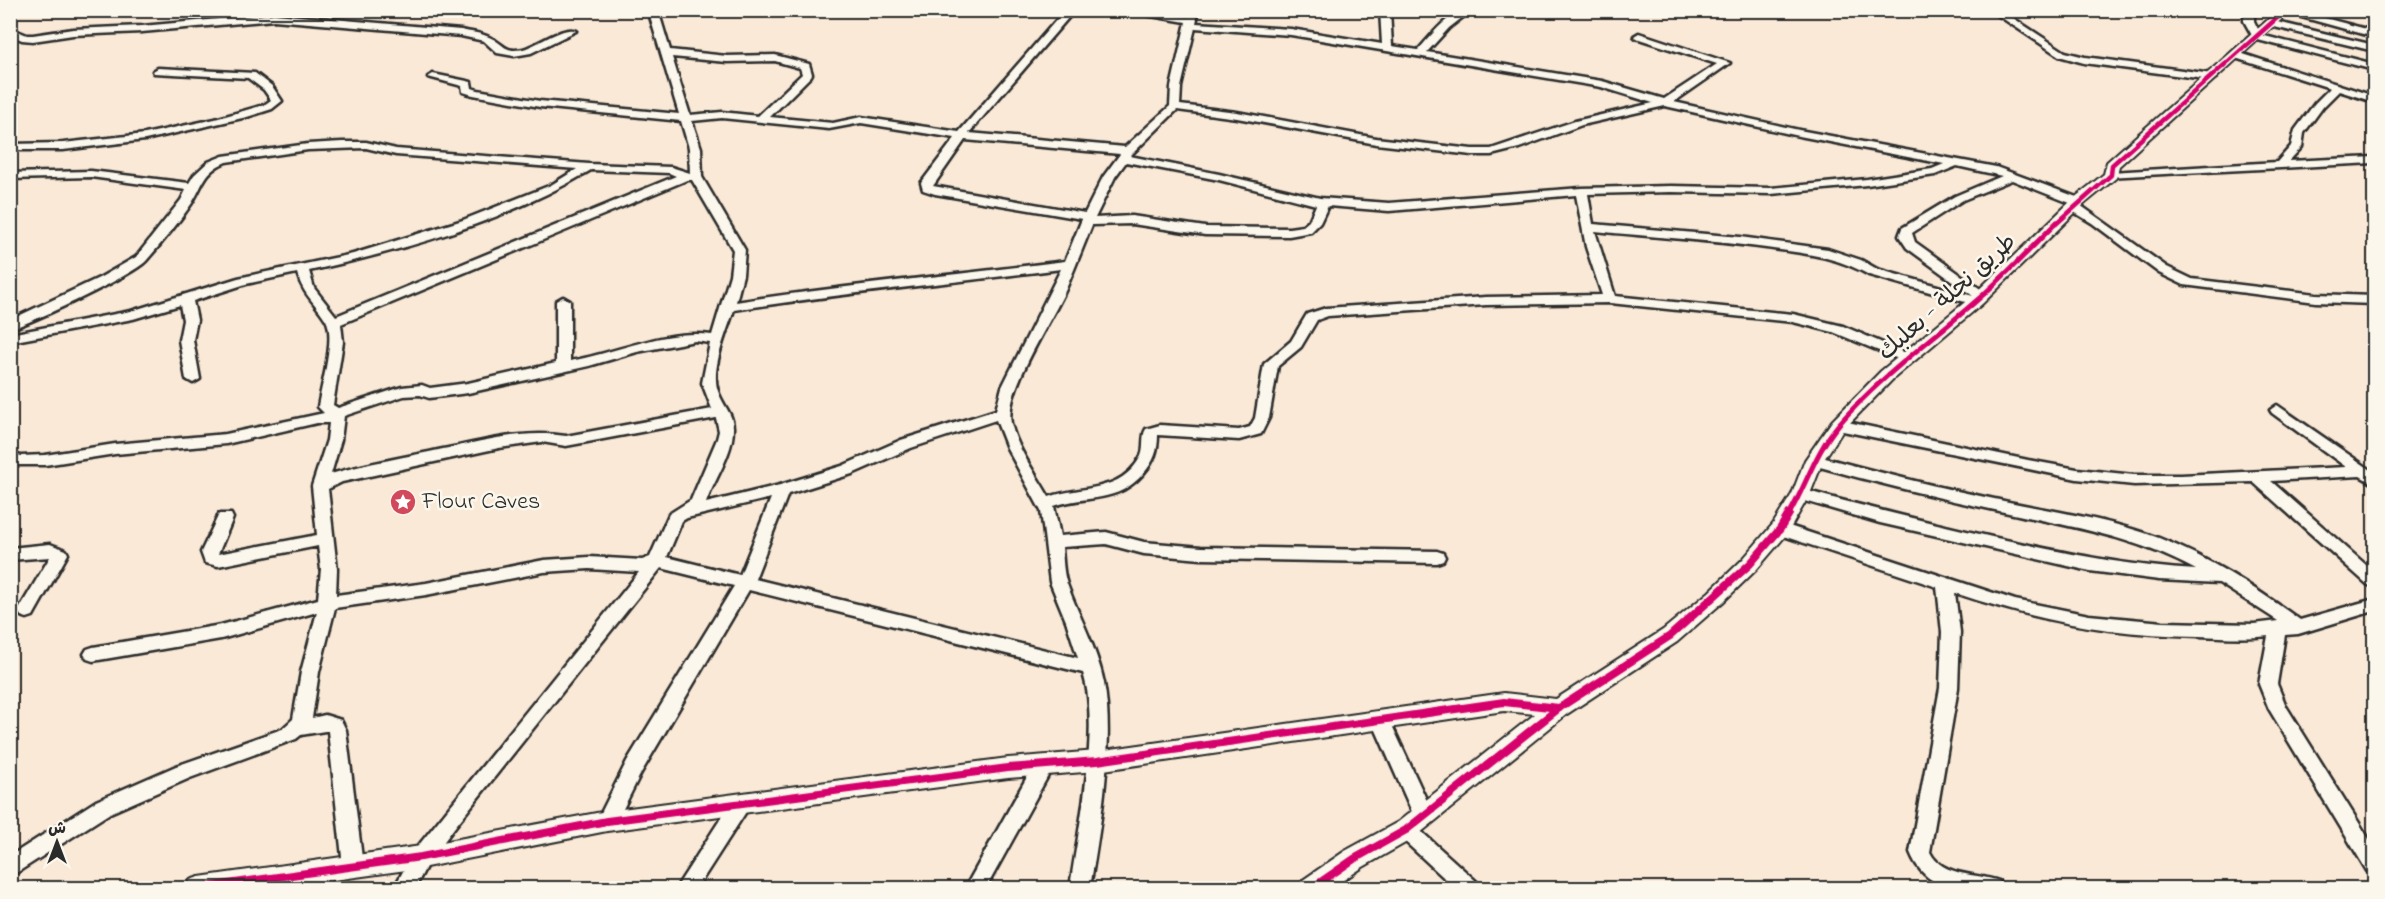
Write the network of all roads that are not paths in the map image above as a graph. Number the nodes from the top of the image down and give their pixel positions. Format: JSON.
{"nodes":[{"id":1,"x":652,"y":10,"type":"edge"},
{"id":2,"x":1071,"y":10,"type":"edge"},
{"id":3,"x":1120,"y":10,"type":"edge"},
{"id":4,"x":1385,"y":10,"type":"edge"},
{"id":5,"x":1468,"y":10,"type":"edge"},
{"id":6,"x":1994,"y":10,"type":"edge"},
{"id":7,"x":2249,"y":10,"type":"edge"},
{"id":8,"x":2282,"y":15,"type":"edge"},
{"id":9,"x":1192,"y":18,"type":"edge"},
{"id":10,"x":10,"y":31,"type":"edge"},
{"id":11,"x":571,"y":31,"type":"dead end"},
{"id":12,"x":2374,"y":33,"type":"edge"},
{"id":13,"x":1639,"y":36,"type":"dead end"},
{"id":14,"x":2257,"y":37,"type":"junction"},
{"id":15,"x":1387,"y":48,"type":"junction"},
{"id":16,"x":2374,"y":48,"type":"edge"},
{"id":17,"x":666,"y":53,"type":"junction"},
{"id":18,"x":1420,"y":54,"type":"junction"},
{"id":19,"x":2236,"y":55,"type":"junction"},
{"id":20,"x":2374,"y":67,"type":"edge"},
{"id":21,"x":158,"y":71,"type":"dead end"},
{"id":22,"x":433,"y":77,"type":"dead end"},
{"id":23,"x":2212,"y":77,"type":"junction"},
{"id":24,"x":2338,"y":87,"type":"junction"},
{"id":25,"x":2374,"y":99,"type":"edge"},
{"id":26,"x":1665,"y":103,"type":"junction"},
{"id":27,"x":1175,"y":107,"type":"junction"},
{"id":28,"x":687,"y":118,"type":"junction"},
{"id":29,"x":762,"y":118,"type":"junction"},
{"id":30,"x":962,"y":136,"type":"junction"},
{"id":31,"x":10,"y":147,"type":"edge"},
{"id":32,"x":1126,"y":154,"type":"junction"},
{"id":33,"x":2374,"y":160,"type":"edge"},
{"id":34,"x":1955,"y":163,"type":"junction"},
{"id":35,"x":2282,"y":164,"type":"junction"},
{"id":36,"x":589,"y":167,"type":"junction"},
{"id":37,"x":2111,"y":175,"type":"junction"},
{"id":38,"x":10,"y":176,"type":"edge"},
{"id":39,"x":2013,"y":176,"type":"junction"},
{"id":40,"x":691,"y":177,"type":"junction"},
{"id":41,"x":194,"y":187,"type":"junction"},
{"id":42,"x":1581,"y":191,"type":"junction"},
{"id":43,"x":1323,"y":203,"type":"junction"},
{"id":44,"x":2076,"y":204,"type":"junction"},
{"id":45,"x":1088,"y":220,"type":"junction"},
{"id":46,"x":1588,"y":227,"type":"junction"},
{"id":47,"x":1070,"y":264,"type":"junction"},
{"id":48,"x":302,"y":269,"type":"junction"},
{"id":49,"x":186,"y":299,"type":"junction"},
{"id":50,"x":1610,"y":299,"type":"junction"},
{"id":51,"x":1978,"y":299,"type":"junction"},
{"id":52,"x":2374,"y":300,"type":"edge"},
{"id":53,"x":563,"y":301,"type":"dead end"},
{"id":54,"x":726,"y":307,"type":"junction"},
{"id":55,"x":334,"y":322,"type":"junction"},
{"id":56,"x":10,"y":324,"type":"edge"},
{"id":57,"x":10,"y":338,"type":"edge"},
{"id":58,"x":717,"y":340,"type":"junction"},
{"id":59,"x":1908,"y":358,"type":"junction"},
{"id":60,"x":563,"y":366,"type":"junction"},
{"id":61,"x":193,"y":378,"type":"dead end"},
{"id":62,"x":2277,"y":410,"type":"dead end"},
{"id":63,"x":722,"y":412,"type":"junction"},
{"id":64,"x":1003,"y":413,"type":"junction"},
{"id":65,"x":337,"y":416,"type":"junction"},
{"id":66,"x":1838,"y":425,"type":"junction"},
{"id":67,"x":10,"y":457,"type":"edge"},
{"id":68,"x":1814,"y":460,"type":"junction"},
{"id":69,"x":2255,"y":475,"type":"junction"},
{"id":70,"x":2368,"y":475,"type":"edge"},
{"id":71,"x":321,"y":486,"type":"junction"},
{"id":72,"x":782,"y":490,"type":"junction"},
{"id":73,"x":1801,"y":494,"type":"junction"},
{"id":74,"x":1045,"y":504,"type":"junction"},
{"id":75,"x":225,"y":518,"type":"dead end"},
{"id":76,"x":675,"y":518,"type":"junction"},
{"id":77,"x":1780,"y":529,"type":"junction"},
{"id":78,"x":326,"y":539,"type":"junction"},
{"id":79,"x":1054,"y":543,"type":"junction"},
{"id":80,"x":10,"y":554,"type":"edge"},
{"id":81,"x":1437,"y":557,"type":"dead end"},
{"id":82,"x":657,"y":561,"type":"junction"},
{"id":83,"x":2224,"y":577,"type":"junction"},
{"id":84,"x":2374,"y":581,"type":"edge"},
{"id":85,"x":1945,"y":582,"type":"junction"},
{"id":86,"x":745,"y":583,"type":"junction"},
{"id":87,"x":327,"y":603,"type":"junction"},
{"id":88,"x":2374,"y":605,"type":"edge"},
{"id":89,"x":27,"y":611,"type":"dead end"},
{"id":90,"x":2298,"y":627,"type":"junction"},
{"id":91,"x":2278,"y":628,"type":"junction"},
{"id":92,"x":93,"y":654,"type":"dead end"},
{"id":93,"x":1091,"y":668,"type":"junction"},
{"id":94,"x":1559,"y":708,"type":"junction"},
{"id":95,"x":1381,"y":721,"type":"junction"},
{"id":96,"x":296,"y":728,"type":"junction"},
{"id":97,"x":1097,"y":761,"type":"junction"},
{"id":98,"x":1044,"y":765,"type":"junction"},
{"id":99,"x":741,"y":804,"type":"junction"},
{"id":100,"x":1423,"y":814,"type":"junction"},
{"id":101,"x":607,"y":821,"type":"junction"},
{"id":102,"x":1406,"y":830,"type":"junction"},
{"id":103,"x":421,"y":857,"type":"junction"},
{"id":104,"x":2374,"y":864,"type":"edge"},
{"id":105,"x":353,"y":866,"type":"junction"},
{"id":106,"x":10,"y":868,"type":"edge"},
{"id":107,"x":199,"y":888,"type":"edge"},
{"id":108,"x":404,"y":888,"type":"edge"},
{"id":109,"x":686,"y":888,"type":"edge"},
{"id":110,"x":975,"y":888,"type":"edge"},
{"id":111,"x":1080,"y":888,"type":"edge"},
{"id":112,"x":1312,"y":888,"type":"edge"},
{"id":113,"x":1469,"y":888,"type":"edge"},
{"id":114,"x":1992,"y":888,"type":"edge"}],
"edges":[{"from":1,"to":17,"type":"street"},
{"from":2,"to":30,"type":"street"},
{"from":3,"to":9,"type":"street"},
{"from":4,"to":15,"type":"street"},
{"from":5,"to":18,"type":"street"},
{"from":6,"to":23,"type":"street"},
{"from":7,"to":14,"type":"street"},
{"from":8,"to":12,"type":"street"},
{"from":8,"to":14,"type":"street","name":"طريق نحلة - بعلبك"},
{"from":8,"to":16,"type":"street"},
{"from":9,"to":15,"type":"street"},
{"from":9,"to":27,"type":"street"},
{"from":10,"to":11,"type":"street"},
{"from":13,"to":26,"type":"street"},
{"from":14,"to":19,"type":"street","name":"طريق نحلة - بعلبك"},
{"from":14,"to":20,"type":"street"},
{"from":15,"to":18,"type":"street"},
{"from":17,"to":28,"type":"street"},
{"from":17,"to":29,"type":"street"},
{"from":18,"to":26,"type":"street"},
{"from":19,"to":23,"type":"street","name":"طريق نحلة - بعلبك"},
{"from":19,"to":24,"type":"street"},
{"from":21,"to":31,"type":"street"},
{"from":22,"to":28,"type":"street"},
{"from":23,"to":37,"type":"street","name":"طريق نحلة - بعلبك"},
{"from":24,"to":25,"type":"street"},
{"from":24,"to":35,"type":"street"},
{"from":26,"to":27,"type":"street"},
{"from":26,"to":34,"type":"street"},
{"from":27,"to":32,"type":"street"},
{"from":28,"to":29,"type":"street"},
{"from":28,"to":40,"type":"street"},
{"from":29,"to":30,"type":"street"},
{"from":30,"to":32,"type":"street"},
{"from":30,"to":45,"type":"street"},
{"from":32,"to":43,"type":"street"},
{"from":32,"to":45,"type":"street"},
{"from":33,"to":35,"type":"street"},
{"from":34,"to":39,"type":"street"},
{"from":34,"to":42,"type":"street"},
{"from":35,"to":37,"type":"street"},
{"from":36,"to":40,"type":"street"},
{"from":36,"to":41,"type":"street"},
{"from":36,"to":48,"type":"street"},
{"from":37,"to":44,"type":"street","name":"طريق نحلة - بعلبك"},
{"from":38,"to":41,"type":"street"},
{"from":39,"to":44,"type":"street"},
{"from":39,"to":51,"type":"street"},
{"from":40,"to":54,"type":"street"},
{"from":40,"to":55,"type":"street"},
{"from":41,"to":56,"type":"street"},
{"from":42,"to":43,"type":"street"},
{"from":42,"to":46,"type":"street"},
{"from":43,"to":45,"type":"street"},
{"from":44,"to":51,"type":"street","name":"طريق نحلة - بعلبك"},
{"from":44,"to":52,"type":"street"},
{"from":45,"to":47,"type":"street"},
{"from":46,"to":50,"type":"street"},
{"from":46,"to":51,"type":"street"},
{"from":47,"to":54,"type":"street"},
{"from":47,"to":64,"type":"street"},
{"from":48,"to":49,"type":"street"},
{"from":48,"to":55,"type":"street"},
{"from":49,"to":57,"type":"street"},
{"from":49,"to":61,"type":"street"},
{"from":50,"to":59,"type":"street"},
{"from":50,"to":74,"type":"street"},
{"from":51,"to":59,"type":"street","name":"طريق نحلة - بعلبك"},
{"from":53,"to":60,"type":"street"},
{"from":54,"to":58,"type":"street"},
{"from":55,"to":65,"type":"street"},
{"from":58,"to":60,"type":"street"},
{"from":58,"to":63,"type":"street"},
{"from":59,"to":66,"type":"street","name":"طريق نحلة - بعلبك"},
{"from":60,"to":65,"type":"street"},
{"from":62,"to":70,"type":"street"},
{"from":63,"to":71,"type":"street"},
{"from":63,"to":76,"type":"street"},
{"from":64,"to":72,"type":"street"},
{"from":64,"to":74,"type":"street"},
{"from":65,"to":67,"type":"street"},
{"from":65,"to":71,"type":"street"},
{"from":66,"to":68,"type":"street","name":"طريق نحلة - بعلبك"},
{"from":66,"to":69,"type":"street"},
{"from":68,"to":73,"type":"street","name":"طريق نحلة - بعلبك"},
{"from":68,"to":83,"type":"street"},
{"from":69,"to":70,"type":"street"},
{"from":69,"to":84,"type":"street"},
{"from":71,"to":78,"type":"street"},
{"from":72,"to":76,"type":"street"},
{"from":72,"to":86,"type":"street"},
{"from":73,"to":77,"type":"street","name":"طريق نحلة - بعلبك"},
{"from":73,"to":83,"type":"street"},
{"from":74,"to":79,"type":"street"},
{"from":75,"to":78,"type":"street"},
{"from":76,"to":82,"type":"street"},
{"from":77,"to":85,"type":"street"},
{"from":77,"to":94,"type":"street","name":"طريق نحلة - بعلبك"},
{"from":78,"to":87,"type":"street"},
{"from":79,"to":81,"type":"street"},
{"from":79,"to":93,"type":"street"},
{"from":80,"to":89,"type":"street"},
{"from":82,"to":86,"type":"street"},
{"from":82,"to":87,"type":"street"},
{"from":82,"to":103,"type":"street"},
{"from":83,"to":90,"type":"street"},
{"from":85,"to":91,"type":"street"},
{"from":85,"to":114,"type":"street"},
{"from":86,"to":93,"type":"street"},
{"from":86,"to":101,"type":"street"},
{"from":87,"to":92,"type":"street"},
{"from":87,"to":96,"type":"street"},
{"from":88,"to":90,"type":"street"},
{"from":90,"to":91,"type":"street"},
{"from":91,"to":104,"type":"street"},
{"from":93,"to":97,"type":"street"},
{"from":94,"to":95,"type":"street"},
{"from":94,"to":100,"type":"street","name":"طريق نحلة - بعلبك"},
{"from":95,"to":97,"type":"street"},
{"from":95,"to":100,"type":"street"},
{"from":96,"to":105,"type":"street"},
{"from":96,"to":106,"type":"street"},
{"from":97,"to":98,"type":"street"},
{"from":97,"to":111,"type":"street"},
{"from":98,"to":99,"type":"street"},
{"from":98,"to":110,"type":"street"},
{"from":99,"to":101,"type":"street"},
{"from":99,"to":109,"type":"street"},
{"from":100,"to":102,"type":"street","name":"طريق نحلة - بعلبك"},
{"from":101,"to":103,"type":"street"},
{"from":102,"to":112,"type":"street","name":"طريق نحلة - بعلبك"},
{"from":102,"to":113,"type":"street"},
{"from":103,"to":105,"type":"street"},
{"from":103,"to":108,"type":"street"},
{"from":105,"to":107,"type":"street"}]}
